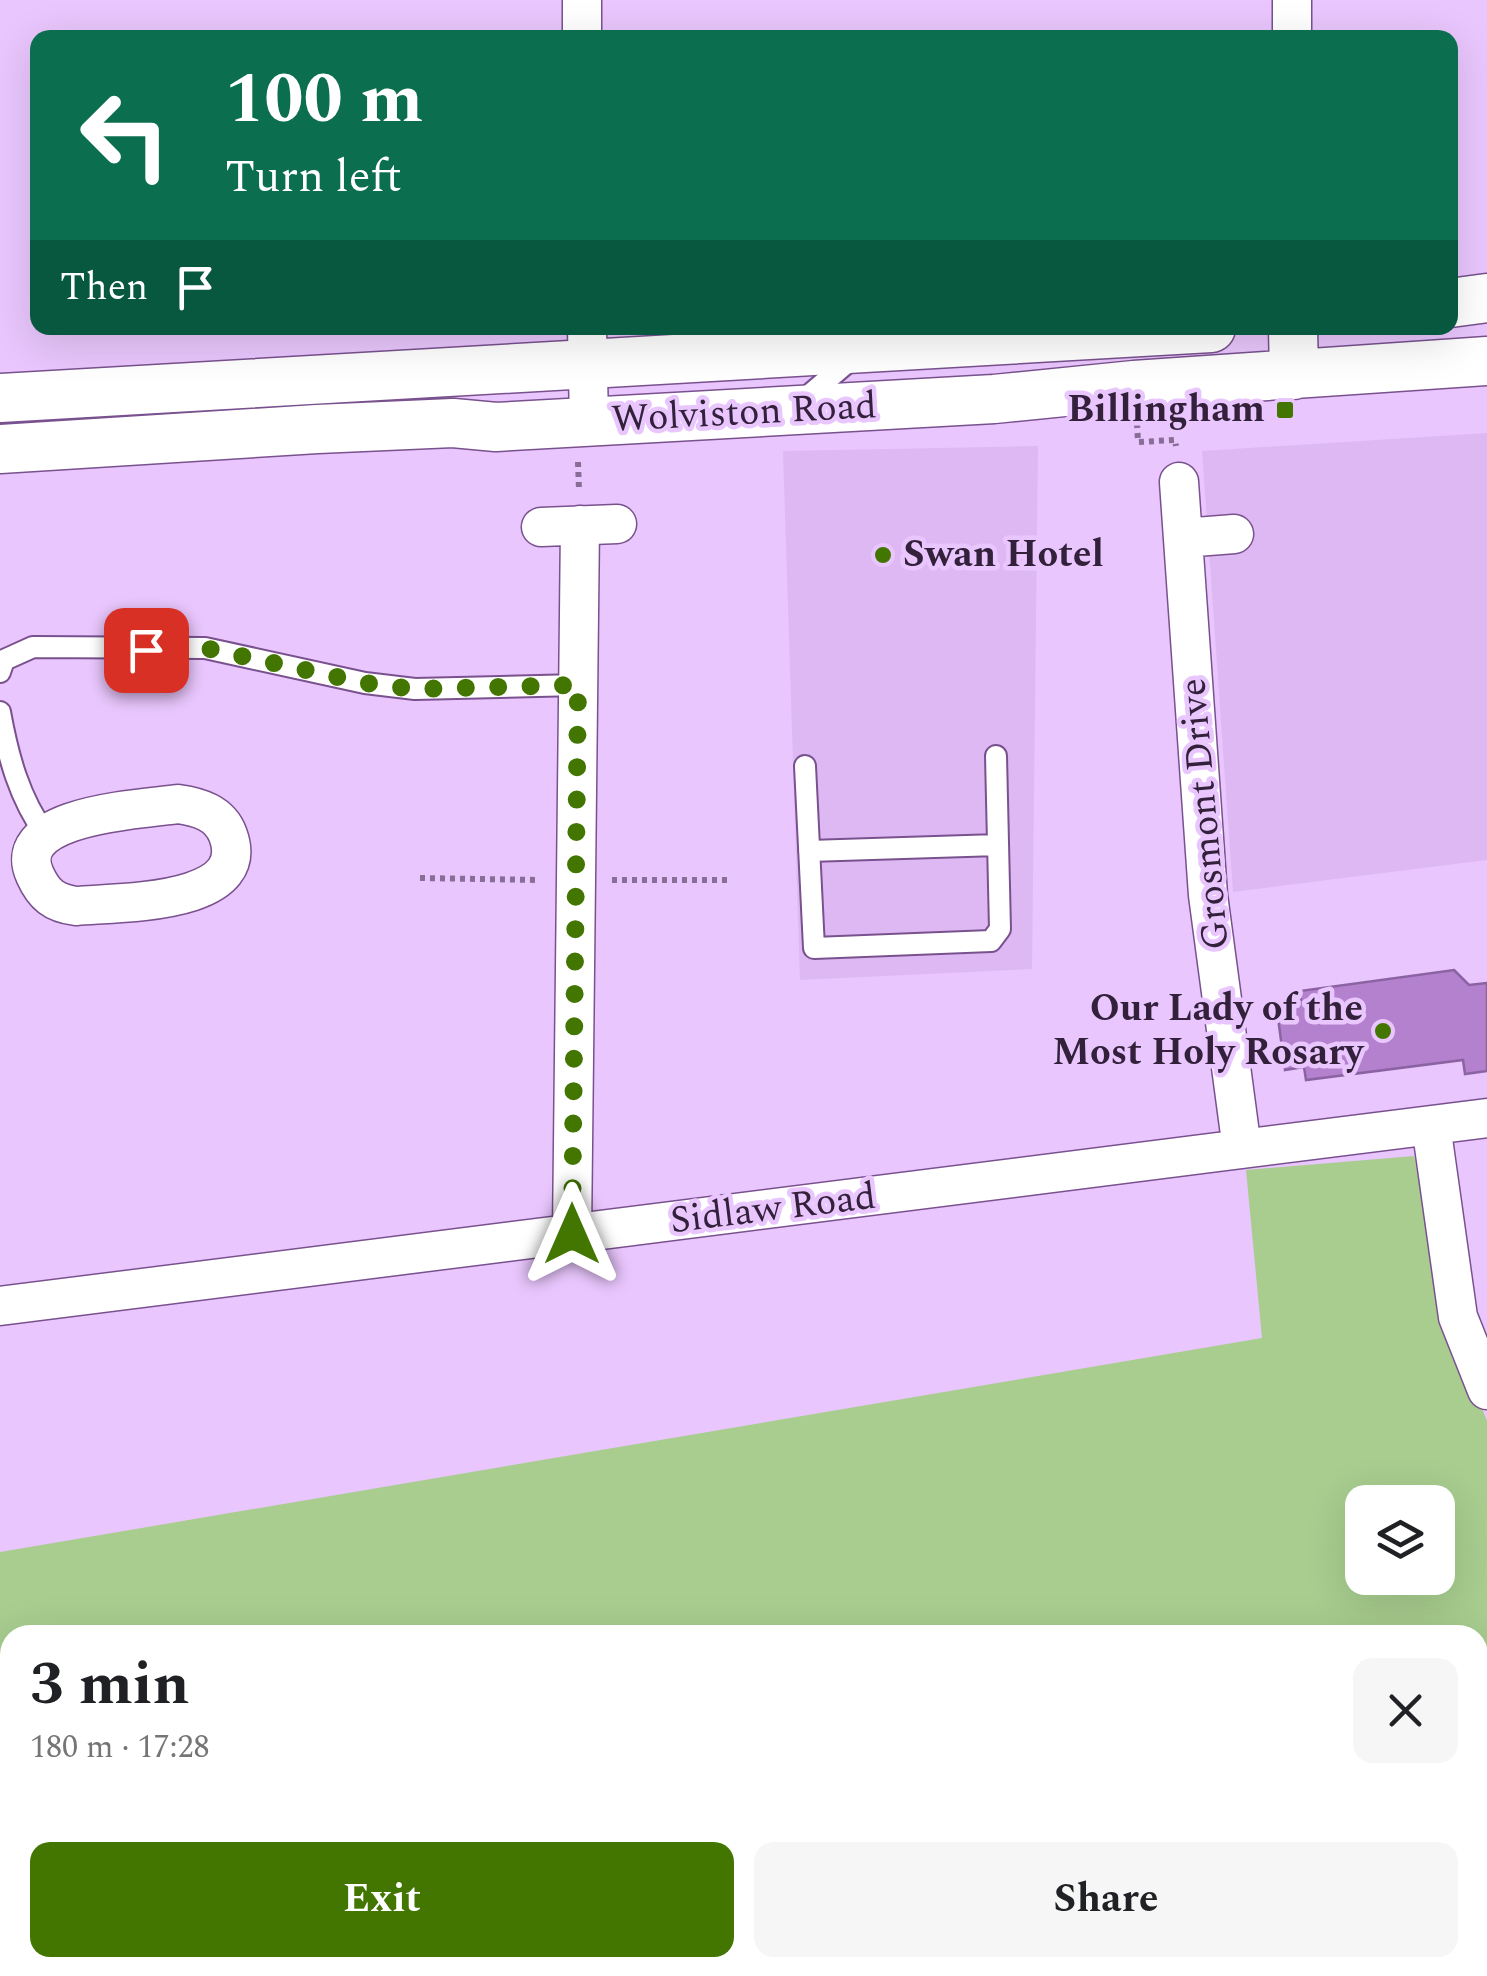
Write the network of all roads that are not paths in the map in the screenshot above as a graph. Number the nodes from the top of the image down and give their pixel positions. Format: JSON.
{"nodes":[{"id":1,"x":582,"y":0,"type":"edge"},
{"id":2,"x":1292,"y":0,"type":"edge"},
{"id":3,"x":582,"y":30,"type":"edge"},
{"id":4,"x":1292,"y":30,"type":"edge"},
{"id":5,"x":1487,"y":298,"type":"edge"},
{"id":6,"x":1458,"y":303,"type":"edge"},
{"id":7,"x":1090,"y":335,"type":"edge"},
{"id":8,"x":1293,"y":335,"type":"edge"},
{"id":9,"x":587,"y":346,"type":"edge"},
{"id":10,"x":864,"y":348,"type":"junction"},
{"id":11,"x":1487,"y":361,"type":"edge"},
{"id":12,"x":1294,"y":375,"type":"junction"},
{"id":13,"x":0,"y":398,"type":"edge"},
{"id":14,"x":792,"y":410,"type":"junction"},
{"id":15,"x":583,"y":421,"type":"junction"},
{"id":16,"x":0,"y":449,"type":"edge"},
{"id":17,"x":1179,"y":482,"type":"dead end"},
{"id":18,"x":617,"y":524,"type":"dead end"},
{"id":19,"x":580,"y":525,"type":"junction"},
{"id":20,"x":541,"y":527,"type":"dead end"},
{"id":21,"x":1234,"y":534,"type":"dead end"},
{"id":22,"x":1183,"y":538,"type":"junction"},
{"id":23,"x":0,"y":672,"type":"edge"},
{"id":24,"x":578,"y":685,"type":"junction"},
{"id":25,"x":0,"y":712,"type":"edge"},
{"id":26,"x":996,"y":756,"type":"dead end"},
{"id":27,"x":805,"y":766,"type":"dead end"},
{"id":28,"x":998,"y":845,"type":"junction"},
{"id":29,"x":809,"y":851,"type":"junction"},
{"id":30,"x":26,"y":858,"type":"edge"},
{"id":31,"x":1487,"y":1118,"type":"edge"},
{"id":32,"x":1430,"y":1124,"type":"junction"},
{"id":33,"x":1242,"y":1149,"type":"junction"},
{"id":34,"x":572,"y":1234,"type":"junction"},
{"id":35,"x":0,"y":1306,"type":"edge"},
{"id":36,"x":1487,"y":1390,"type":"edge"}],
"edges":[{"from":1,"to":3,"type":"street"},
{"from":2,"to":4,"type":"street"},
{"from":5,"to":6,"type":"street"},
{"from":7,"to":10,"type":"street","name":"Wolviston Road"},
{"from":8,"to":12,"type":"street"},
{"from":9,"to":10,"type":"street","name":"Wolviston Road"},
{"from":9,"to":13,"type":"street","name":"Wolviston Road"},
{"from":9,"to":15,"type":"street"},
{"from":10,"to":14,"type":"lane"},
{"from":11,"to":12,"type":"street","name":"Wolviston Road"},
{"from":12,"to":14,"type":"street","name":"Wolviston Road"},
{"from":14,"to":15,"type":"street","name":"Wolviston Road"},
{"from":15,"to":16,"type":"street","name":"Wolviston Road"},
{"from":17,"to":22,"type":"street","name":"Grosmont Drive"},
{"from":18,"to":19,"type":"street"},
{"from":19,"to":20,"type":"street"},
{"from":19,"to":24,"type":"street"},
{"from":21,"to":22,"type":"street"},
{"from":22,"to":33,"type":"street","name":"Grosmont Drive"},
{"from":23,"to":24,"type":"lane"},
{"from":24,"to":34,"type":"street"},
{"from":25,"to":30,"type":"lane"},
{"from":26,"to":28,"type":"lane"},
{"from":27,"to":29,"type":"lane"},
{"from":28,"to":29,"type":"lane"},
{"from":28,"to":29,"type":"lane"},
{"from":31,"to":32,"type":"street","name":"Sidlaw Road"},
{"from":32,"to":33,"type":"street","name":"Sidlaw Road"},
{"from":32,"to":36,"type":"street"},
{"from":33,"to":34,"type":"street","name":"Sidlaw Road"},
{"from":34,"to":35,"type":"street","name":"Sidlaw Road"}]}
